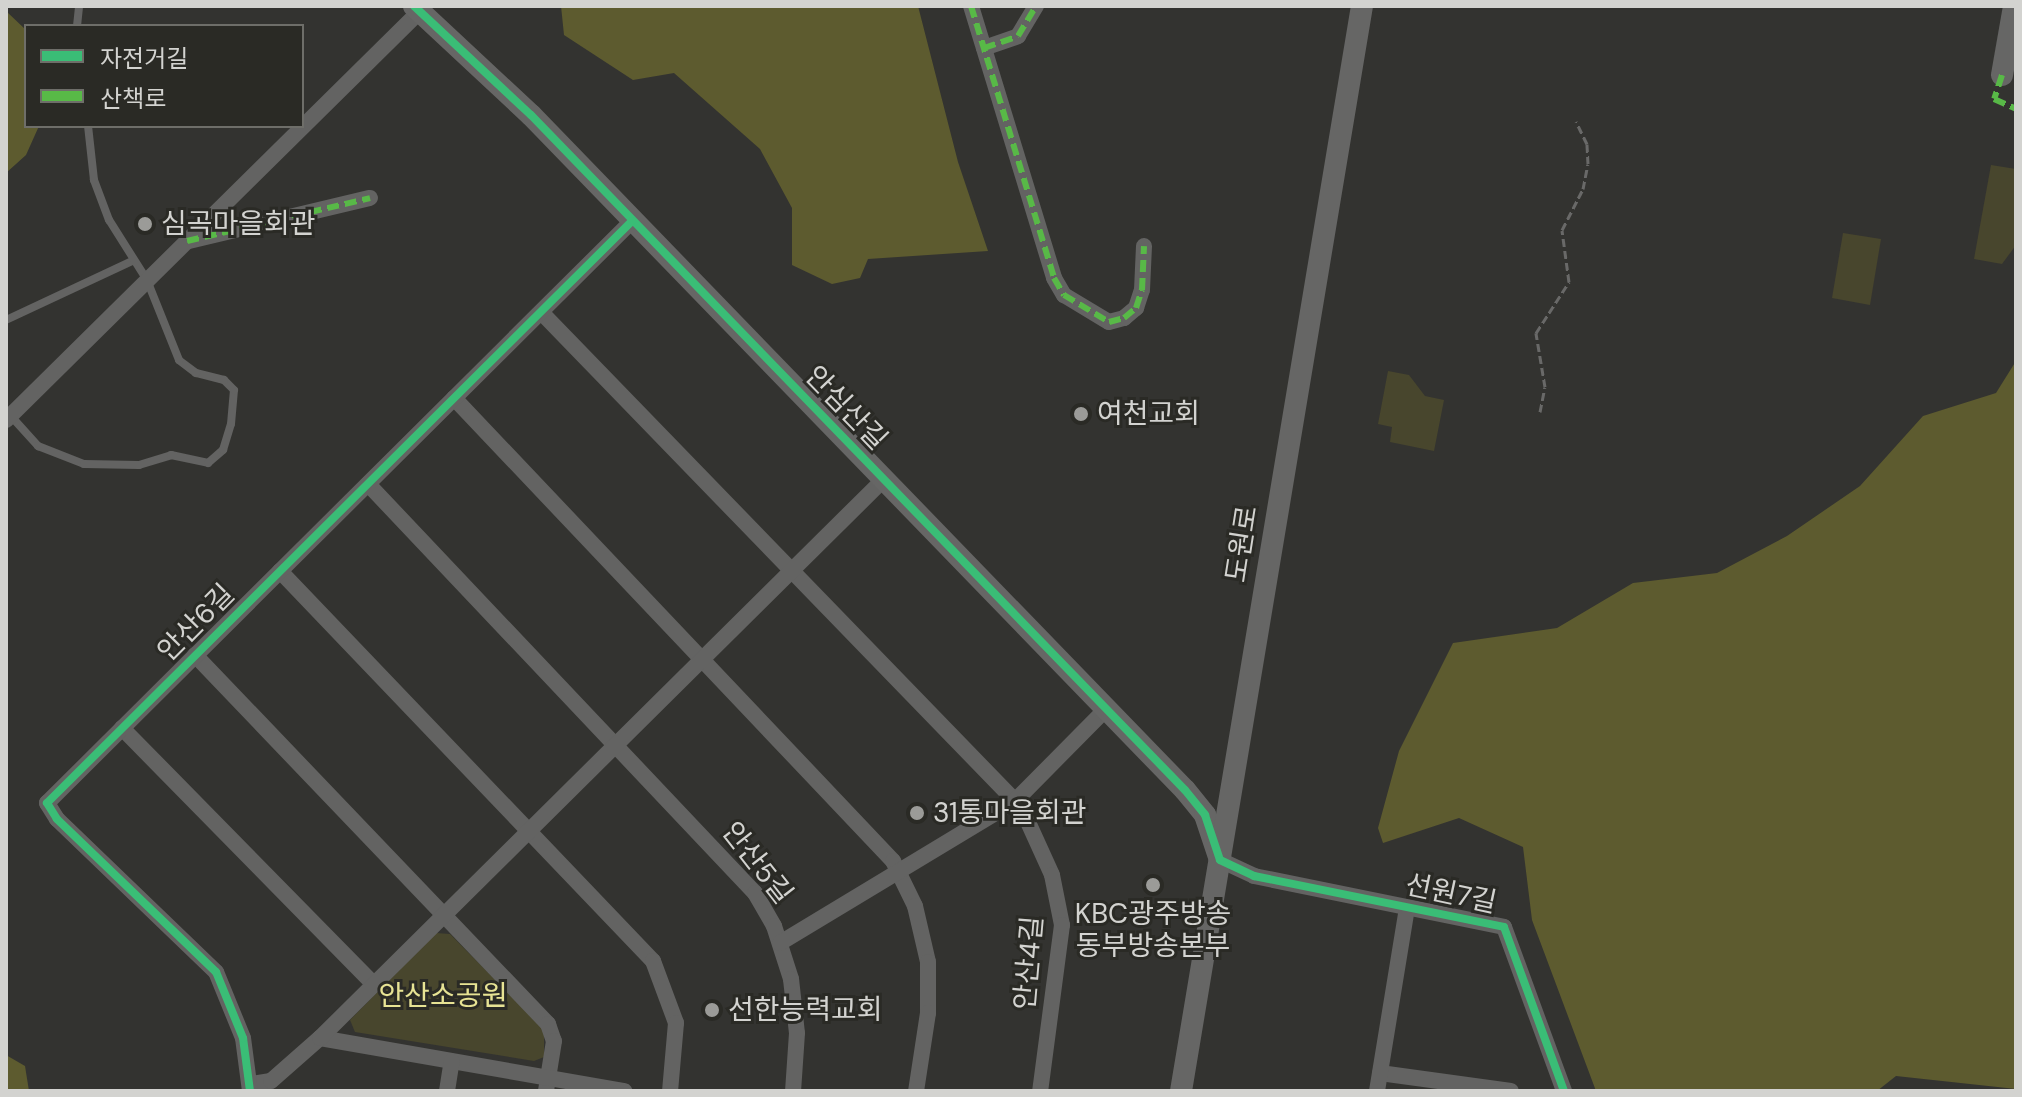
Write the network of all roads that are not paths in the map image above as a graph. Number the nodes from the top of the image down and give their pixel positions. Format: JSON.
{"nodes":[{"id":1,"x":971,"y":6,"type":"edge"},
{"id":2,"x":1036,"y":6,"type":"edge"},
{"id":3,"x":1362,"y":6,"type":"edge"},
{"id":4,"x":2014,"y":6,"type":"edge"},
{"id":5,"x":417,"y":8,"type":"edge"},
{"id":6,"x":984,"y":48,"type":"junction"},
{"id":7,"x":2002,"y":75,"type":"dead end"},
{"id":8,"x":304,"y":122,"type":"edge"},
{"id":9,"x":88,"y":128,"type":"edge"},
{"id":10,"x":299,"y":128,"type":"edge"},
{"id":11,"x":370,"y":198,"type":"dead end"},
{"id":12,"x":632,"y":221,"type":"junction"},
{"id":13,"x":187,"y":241,"type":"junction"},
{"id":14,"x":1144,"y":246,"type":"dead end"},
{"id":15,"x":132,"y":261,"type":"junction"},
{"id":16,"x":147,"y":280,"type":"junction"},
{"id":17,"x":541,"y":312,"type":"junction"},
{"id":18,"x":6,"y":320,"type":"edge"},
{"id":19,"x":454,"y":398,"type":"junction"},
{"id":20,"x":8,"y":418,"type":"edge"},
{"id":21,"x":884,"y":479,"type":"junction"},
{"id":22,"x":368,"y":484,"type":"junction"},
{"id":23,"x":791,"y":570,"type":"junction"},
{"id":24,"x":280,"y":571,"type":"junction"},
{"id":25,"x":195,"y":655,"type":"junction"},
{"id":26,"x":703,"y":657,"type":"junction"},
{"id":27,"x":1107,"y":708,"type":"junction"},
{"id":28,"x":122,"y":728,"type":"junction"},
{"id":29,"x":616,"y":744,"type":"junction"},
{"id":30,"x":1015,"y":801,"type":"junction"},
{"id":31,"x":529,"y":831,"type":"junction"},
{"id":32,"x":1220,"y":860,"type":"junction"},
{"id":33,"x":899,"y":871,"type":"junction"},
{"id":34,"x":1407,"y":908,"type":"junction"},
{"id":35,"x":443,"y":916,"type":"junction"},
{"id":36,"x":780,"y":943,"type":"junction"},
{"id":37,"x":374,"y":984,"type":"junction"},
{"id":38,"x":320,"y":1038,"type":"junction"},
{"id":39,"x":452,"y":1061,"type":"junction"},
{"id":40,"x":1380,"y":1073,"type":"junction"},
{"id":41,"x":547,"y":1084,"type":"edge"},
{"id":42,"x":250,"y":1088,"type":"edge"},
{"id":43,"x":447,"y":1091,"type":"edge"},
{"id":44,"x":624,"y":1091,"type":"edge"},
{"id":45,"x":670,"y":1091,"type":"edge"},
{"id":46,"x":793,"y":1091,"type":"edge"},
{"id":47,"x":916,"y":1091,"type":"edge"},
{"id":48,"x":1040,"y":1091,"type":"edge"},
{"id":49,"x":1181,"y":1091,"type":"edge"},
{"id":50,"x":1377,"y":1091,"type":"edge"},
{"id":51,"x":1511,"y":1091,"type":"edge"},
{"id":52,"x":1564,"y":1091,"type":"edge"}],
"edges":[{"from":1,"to":6,"type":"street"},
{"from":2,"to":6,"type":"street"},
{"from":3,"to":32,"type":"street","name":"도원로"},
{"from":4,"to":7,"type":"street"},
{"from":5,"to":8,"type":"street"},
{"from":5,"to":12,"type":"street","name":"안심산길"},
{"from":6,"to":14,"type":"street"},
{"from":9,"to":15,"type":"lane"},
{"from":10,"to":13,"type":"street"},
{"from":11,"to":13,"type":"street"},
{"from":12,"to":17,"type":"street","name":"안산6길"},
{"from":12,"to":21,"type":"street","name":"안심산길"},
{"from":13,"to":16,"type":"street"},
{"from":15,"to":16,"type":"lane"},
{"from":15,"to":18,"type":"lane"},
{"from":16,"to":20,"type":"street"},
{"from":16,"to":20,"type":"lane"},
{"from":17,"to":19,"type":"street","name":"안산6길"},
{"from":17,"to":23,"type":"street"},
{"from":19,"to":22,"type":"street","name":"안산6길"},
{"from":19,"to":26,"type":"street"},
{"from":21,"to":23,"type":"street"},
{"from":21,"to":27,"type":"street","name":"안심산길"},
{"from":22,"to":24,"type":"street","name":"안산6길"},
{"from":22,"to":29,"type":"street"},
{"from":23,"to":26,"type":"street"},
{"from":23,"to":30,"type":"street"},
{"from":24,"to":25,"type":"street","name":"안산6길"},
{"from":24,"to":31,"type":"street"},
{"from":25,"to":28,"type":"street","name":"안산6길"},
{"from":25,"to":35,"type":"street","name":"안산6길"},
{"from":26,"to":29,"type":"street"},
{"from":26,"to":33,"type":"street"},
{"from":27,"to":30,"type":"street"},
{"from":27,"to":32,"type":"street","name":"안심산길"},
{"from":28,"to":37,"type":"street"},
{"from":28,"to":42,"type":"street","name":"안산6길"},
{"from":29,"to":31,"type":"street"},
{"from":29,"to":36,"type":"street","name":"안산5길"},
{"from":30,"to":33,"type":"street"},
{"from":30,"to":48,"type":"street","name":"안산4길"},
{"from":31,"to":35,"type":"street"},
{"from":31,"to":45,"type":"street"},
{"from":32,"to":34,"type":"street","name":"선원7길"},
{"from":32,"to":49,"type":"street","name":"도원로"},
{"from":33,"to":36,"type":"street"},
{"from":33,"to":47,"type":"street"},
{"from":34,"to":40,"type":"street","name":"선원7길"},
{"from":34,"to":52,"type":"street","name":"선원7길"},
{"from":35,"to":37,"type":"street"},
{"from":35,"to":41,"type":"street"},
{"from":36,"to":46,"type":"street","name":"안산5길"},
{"from":37,"to":38,"type":"street"},
{"from":38,"to":39,"type":"street"},
{"from":38,"to":42,"type":"street"},
{"from":39,"to":41,"type":"street"},
{"from":39,"to":43,"type":"street"},
{"from":40,"to":50,"type":"street","name":"선원7길"},
{"from":40,"to":51,"type":"street"},
{"from":41,"to":44,"type":"street"}]}
